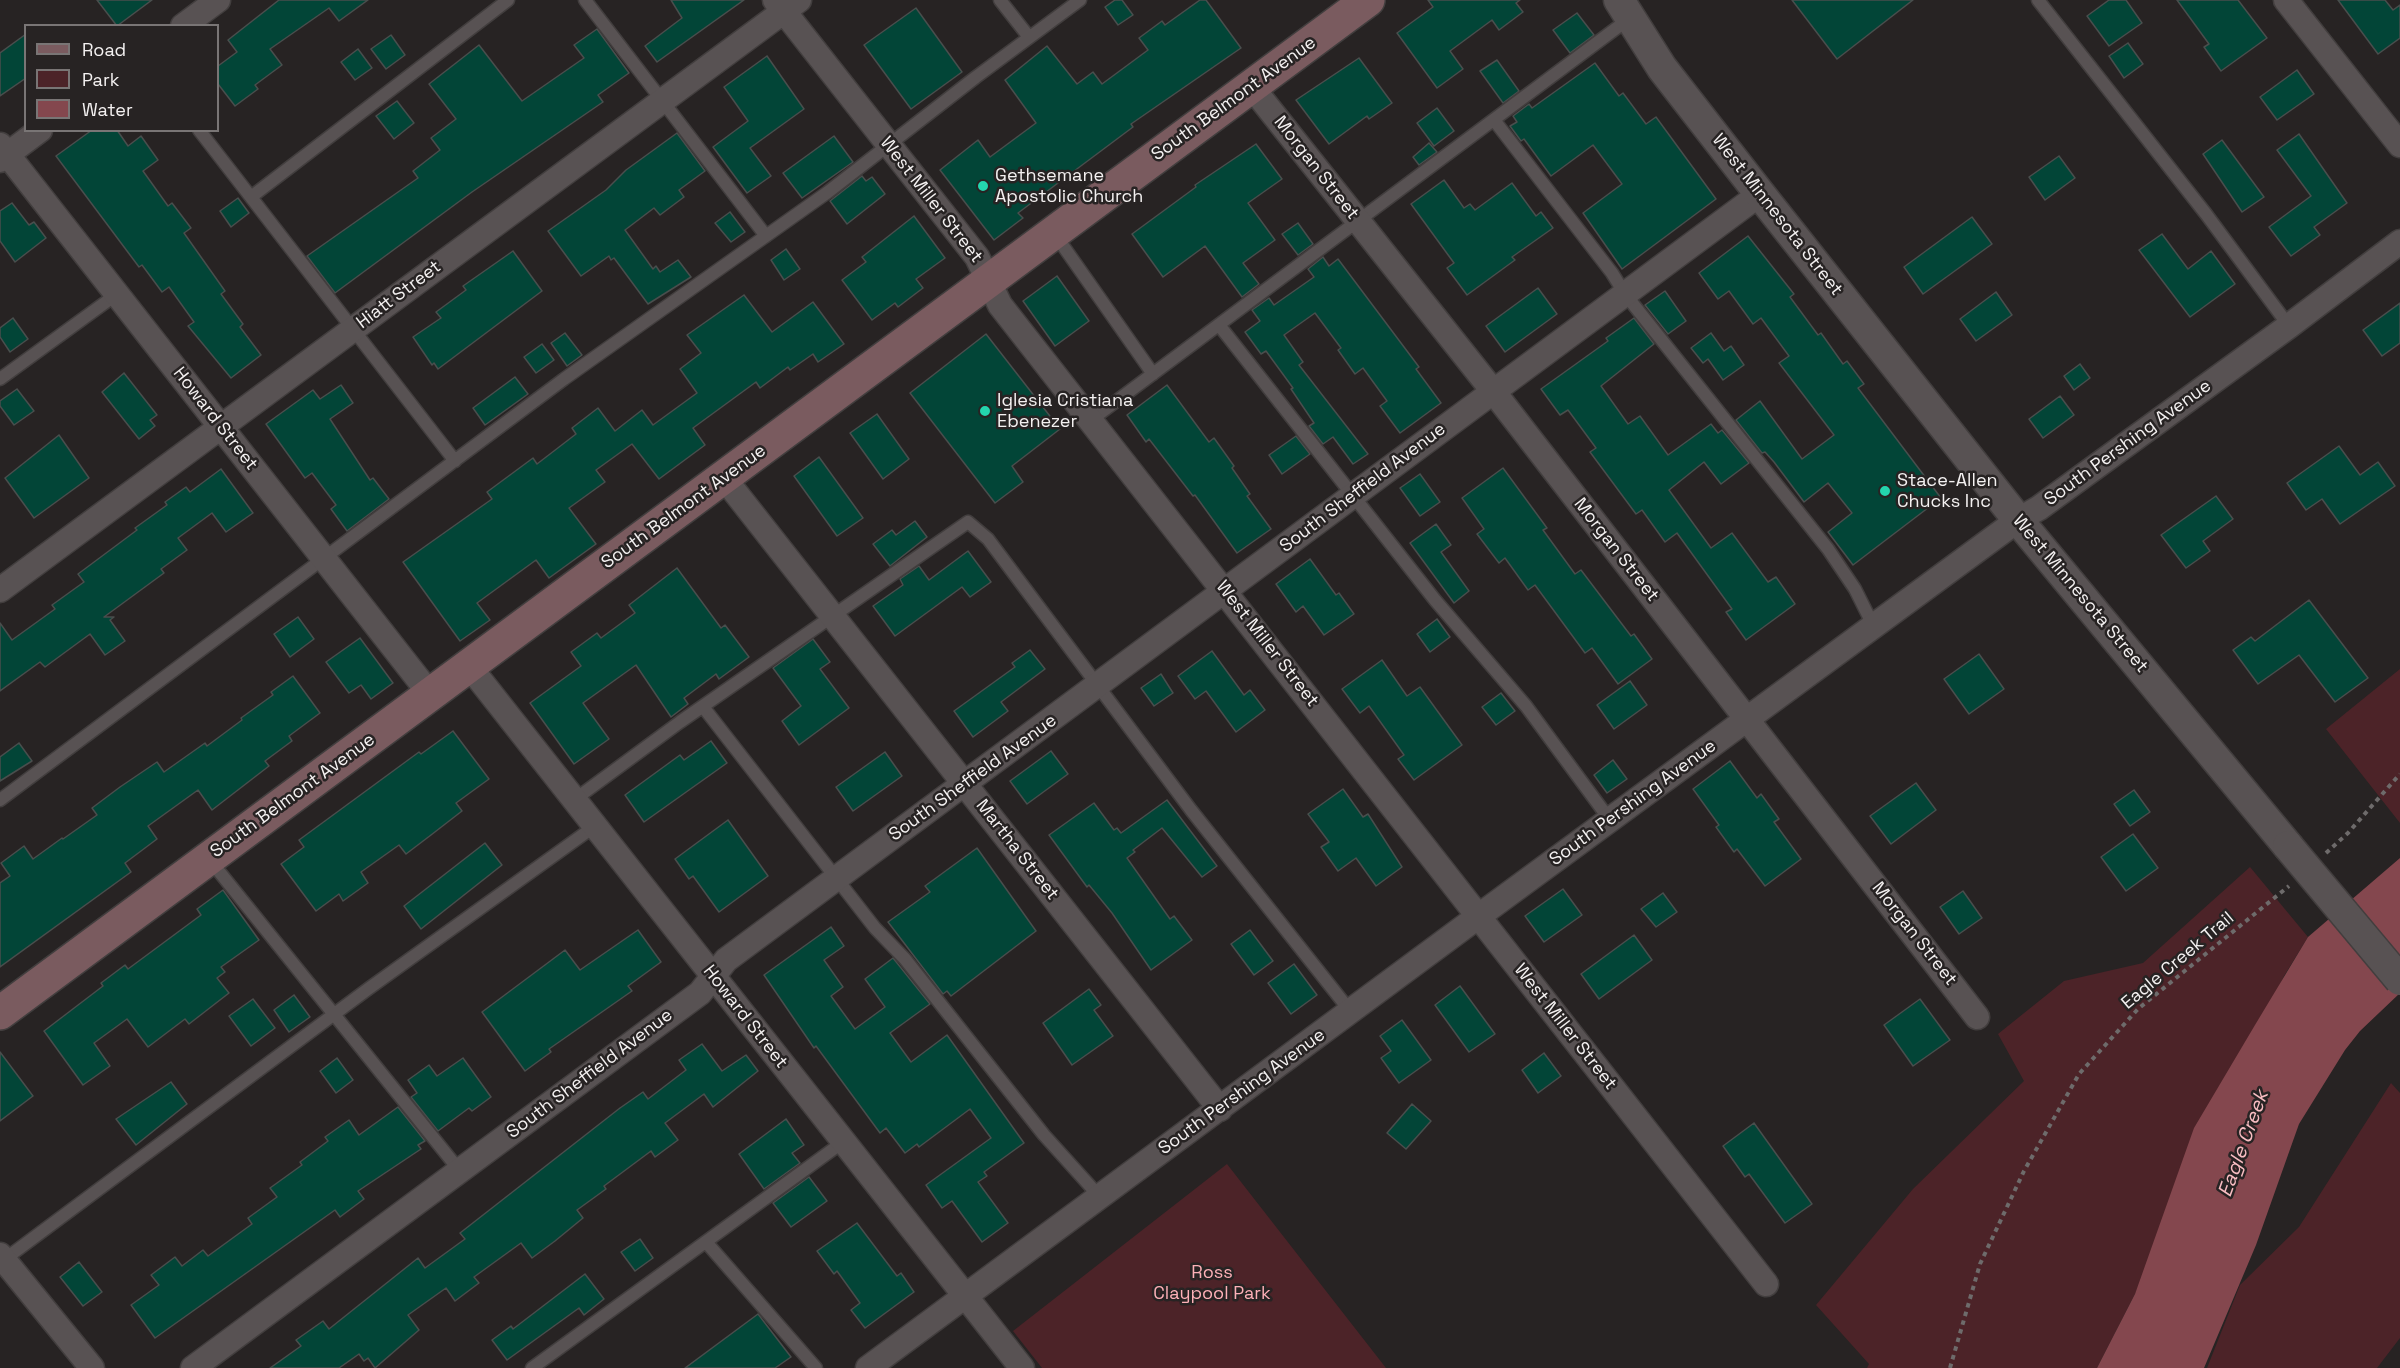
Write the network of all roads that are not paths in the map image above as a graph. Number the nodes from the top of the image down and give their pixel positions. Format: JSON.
{"nodes":[{"id":1,"x":218,"y":0,"type":"edge"},
{"id":2,"x":508,"y":0,"type":"edge"},
{"id":3,"x":585,"y":0,"type":"edge"},
{"id":4,"x":1000,"y":0,"type":"edge"},
{"id":5,"x":1080,"y":0,"type":"edge"},
{"id":6,"x":1368,"y":0,"type":"edge"},
{"id":7,"x":2038,"y":0,"type":"edge"},
{"id":8,"x":2286,"y":0,"type":"edge"},
{"id":9,"x":786,"y":4,"type":"edge"},
{"id":10,"x":1624,"y":9,"type":"edge"},
{"id":11,"x":186,"y":24,"type":"edge"},
{"id":12,"x":1029,"y":37,"type":"junction"},
{"id":13,"x":1251,"y":86,"type":"junction"},
{"id":14,"x":663,"y":100,"type":"junction"},
{"id":15,"x":1494,"y":120,"type":"junction"},
{"id":16,"x":37,"y":132,"type":"edge"},
{"id":17,"x":201,"y":132,"type":"edge"},
{"id":18,"x":888,"y":144,"type":"junction"},
{"id":19,"x":2400,"y":145,"type":"edge"},
{"id":20,"x":2,"y":153,"type":"edge"},
{"id":21,"x":1760,"y":194,"type":"junction"},
{"id":22,"x":251,"y":197,"type":"junction"},
{"id":23,"x":1358,"y":222,"type":"junction"},
{"id":24,"x":1053,"y":232,"type":"junction"},
{"id":25,"x":766,"y":236,"type":"junction"},
{"id":26,"x":2400,"y":242,"type":"edge"},
{"id":27,"x":988,"y":281,"type":"junction"},
{"id":28,"x":117,"y":294,"type":"junction"},
{"id":29,"x":1625,"y":294,"type":"junction"},
{"id":30,"x":1219,"y":325,"type":"junction"},
{"id":31,"x":2289,"y":326,"type":"junction"},
{"id":32,"x":354,"y":328,"type":"junction"},
{"id":33,"x":1153,"y":374,"type":"junction"},
{"id":34,"x":0,"y":379,"type":"edge"},
{"id":35,"x":1493,"y":391,"type":"junction"},
{"id":36,"x":1091,"y":420,"type":"junction"},
{"id":37,"x":221,"y":426,"type":"junction"},
{"id":38,"x":455,"y":461,"type":"junction"},
{"id":39,"x":724,"y":478,"type":"junction"},
{"id":40,"x":1353,"y":495,"type":"junction"},
{"id":41,"x":2018,"y":520,"type":"junction"},
{"id":42,"x":325,"y":559,"type":"junction"},
{"id":43,"x":0,"y":590,"type":"edge"},
{"id":44,"x":1225,"y":591,"type":"junction"},
{"id":45,"x":833,"y":617,"type":"junction"},
{"id":46,"x":1874,"y":627,"type":"junction"},
{"id":47,"x":469,"y":666,"type":"junction"},
{"id":48,"x":1099,"y":684,"type":"junction"},
{"id":49,"x":430,"y":694,"type":"junction"},
{"id":50,"x":704,"y":708,"type":"junction"},
{"id":51,"x":1748,"y":720,"type":"junction"},
{"id":52,"x":965,"y":784,"type":"junction"},
{"id":53,"x":0,"y":800,"type":"edge"},
{"id":54,"x":574,"y":800,"type":"junction"},
{"id":55,"x":1610,"y":820,"type":"junction"},
{"id":56,"x":595,"y":826,"type":"junction"},
{"id":57,"x":208,"y":858,"type":"junction"},
{"id":58,"x":838,"y":878,"type":"junction"},
{"id":59,"x":1479,"y":917,"type":"junction"},
{"id":60,"x":713,"y":976,"type":"junction"},
{"id":61,"x":2400,"y":980,"type":"edge"},
{"id":62,"x":1351,"y":1012,"type":"junction"},
{"id":63,"x":0,"y":1013,"type":"edge"},
{"id":64,"x":334,"y":1014,"type":"junction"},
{"id":65,"x":1977,"y":1017,"type":"dead end"},
{"id":66,"x":1220,"y":1109,"type":"junction"},
{"id":67,"x":843,"y":1142,"type":"junction"},
{"id":68,"x":460,"y":1171,"type":"junction"},
{"id":69,"x":1100,"y":1197,"type":"junction"},
{"id":70,"x":706,"y":1242,"type":"junction"},
{"id":71,"x":1,"y":1259,"type":"edge"},
{"id":72,"x":1766,"y":1284,"type":"dead end"},
{"id":73,"x":965,"y":1297,"type":"junction"},
{"id":74,"x":92,"y":1368,"type":"edge"},
{"id":75,"x":194,"y":1368,"type":"edge"},
{"id":76,"x":532,"y":1368,"type":"edge"},
{"id":77,"x":816,"y":1368,"type":"edge"},
{"id":78,"x":868,"y":1368,"type":"edge"},
{"id":79,"x":1022,"y":1368,"type":"edge"}],
"edges":[{"from":1,"to":11,"type":"street"},
{"from":2,"to":22,"type":"lane"},
{"from":3,"to":14,"type":"lane"},
{"from":4,"to":12,"type":"lane"},
{"from":5,"to":12,"type":"lane"},
{"from":6,"to":13,"type":"main road","name":"South Belmont Avenue"},
{"from":7,"to":31,"type":"lane"},
{"from":8,"to":19,"type":"street"},
{"from":9,"to":14,"type":"street","name":"Hiatt Street"},
{"from":9,"to":18,"type":"street","name":"West Miller Street"},
{"from":10,"to":15,"type":"lane"},
{"from":10,"to":21,"type":"street","name":"West Minnesota Street"},
{"from":12,"to":18,"type":"lane"},
{"from":13,"to":23,"type":"street","name":"Morgan Street"},
{"from":13,"to":24,"type":"main road","name":"South Belmont Avenue"},
{"from":14,"to":25,"type":"lane"},
{"from":14,"to":32,"type":"street","name":"Hiatt Street"},
{"from":15,"to":23,"type":"lane"},
{"from":15,"to":29,"type":"lane"},
{"from":16,"to":20,"type":"street"},
{"from":17,"to":22,"type":"lane"},
{"from":18,"to":25,"type":"lane"},
{"from":18,"to":27,"type":"street","name":"West Miller Street"},
{"from":20,"to":28,"type":"street","name":"Howard Street"},
{"from":21,"to":29,"type":"street","name":"South Sheffield Avenue"},
{"from":21,"to":41,"type":"street","name":"West Minnesota Street"},
{"from":22,"to":32,"type":"lane"},
{"from":23,"to":30,"type":"lane"},
{"from":23,"to":35,"type":"street","name":"Morgan Street"},
{"from":24,"to":27,"type":"main road","name":"South Belmont Avenue"},
{"from":24,"to":33,"type":"lane"},
{"from":25,"to":38,"type":"lane"},
{"from":26,"to":31,"type":"street","name":"South Pershing Avenue"},
{"from":27,"to":36,"type":"street","name":"West Miller Street"},
{"from":27,"to":39,"type":"main road","name":"South Belmont Avenue"},
{"from":28,"to":34,"type":"lane"},
{"from":28,"to":37,"type":"street","name":"Howard Street"},
{"from":29,"to":35,"type":"street","name":"South Sheffield Avenue"},
{"from":29,"to":46,"type":"lane"},
{"from":30,"to":33,"type":"lane"},
{"from":30,"to":40,"type":"lane"},
{"from":31,"to":41,"type":"street","name":"South Pershing Avenue"},
{"from":32,"to":37,"type":"street","name":"Hiatt Street"},
{"from":32,"to":38,"type":"lane"},
{"from":33,"to":36,"type":"lane"},
{"from":35,"to":40,"type":"street","name":"South Sheffield Avenue"},
{"from":35,"to":51,"type":"street","name":"Morgan Street"},
{"from":36,"to":44,"type":"street","name":"West Miller Street"},
{"from":37,"to":42,"type":"street","name":"Howard Street"},
{"from":37,"to":43,"type":"street","name":"Hiatt Street"},
{"from":38,"to":42,"type":"lane"},
{"from":39,"to":45,"type":"street","name":"Martha Street"},
{"from":39,"to":47,"type":"main road","name":"South Belmont Avenue"},
{"from":40,"to":44,"type":"street","name":"South Sheffield Avenue"},
{"from":40,"to":55,"type":"lane"},
{"from":41,"to":46,"type":"street","name":"South Pershing Avenue"},
{"from":41,"to":61,"type":"street","name":"West Minnesota Street","bridge":true},
{"from":42,"to":49,"type":"street","name":"Howard Street"},
{"from":42,"to":53,"type":"lane"},
{"from":44,"to":48,"type":"street","name":"South Sheffield Avenue"},
{"from":44,"to":59,"type":"street","name":"West Miller Street"},
{"from":45,"to":48,"type":"lane"},
{"from":45,"to":50,"type":"lane"},
{"from":45,"to":52,"type":"street","name":"Martha Street"},
{"from":46,"to":51,"type":"street","name":"South Pershing Avenue"},
{"from":47,"to":49,"type":"main road","name":"South Belmont Avenue"},
{"from":47,"to":54,"type":"street","name":"Howard Street"},
{"from":48,"to":52,"type":"street","name":"South Sheffield Avenue"},
{"from":48,"to":62,"type":"lane"},
{"from":49,"to":57,"type":"main road","name":"South Belmont Avenue"},
{"from":50,"to":54,"type":"lane"},
{"from":50,"to":58,"type":"lane"},
{"from":51,"to":55,"type":"street","name":"South Pershing Avenue"},
{"from":51,"to":65,"type":"street","name":"Morgan Street"},
{"from":52,"to":58,"type":"street","name":"South Sheffield Avenue"},
{"from":52,"to":66,"type":"street","name":"Martha Street"},
{"from":54,"to":56,"type":"street","name":"Howard Street"},
{"from":55,"to":59,"type":"street","name":"South Pershing Avenue"},
{"from":56,"to":60,"type":"street","name":"Howard Street"},
{"from":56,"to":64,"type":"lane"},
{"from":57,"to":63,"type":"main road","name":"South Belmont Avenue"},
{"from":57,"to":64,"type":"lane"},
{"from":58,"to":60,"type":"street","name":"South Sheffield Avenue"},
{"from":58,"to":69,"type":"lane"},
{"from":59,"to":62,"type":"street","name":"South Pershing Avenue"},
{"from":59,"to":72,"type":"street","name":"West Miller Street"},
{"from":60,"to":67,"type":"street","name":"Howard Street"},
{"from":60,"to":68,"type":"street","name":"South Sheffield Avenue"},
{"from":62,"to":66,"type":"street","name":"South Pershing Avenue"},
{"from":64,"to":68,"type":"lane"},
{"from":64,"to":71,"type":"lane"},
{"from":66,"to":69,"type":"street","name":"South Pershing Avenue"},
{"from":67,"to":70,"type":"lane"},
{"from":67,"to":73,"type":"street","name":"Howard Street"},
{"from":68,"to":75,"type":"street","name":"South Sheffield Avenue"},
{"from":69,"to":73,"type":"street","name":"South Pershing Avenue"},
{"from":70,"to":76,"type":"lane"},
{"from":70,"to":77,"type":"lane"},
{"from":71,"to":74,"type":"street"},
{"from":73,"to":78,"type":"street","name":"South Pershing Avenue"},
{"from":73,"to":79,"type":"street","name":"Howard Street"}]}
